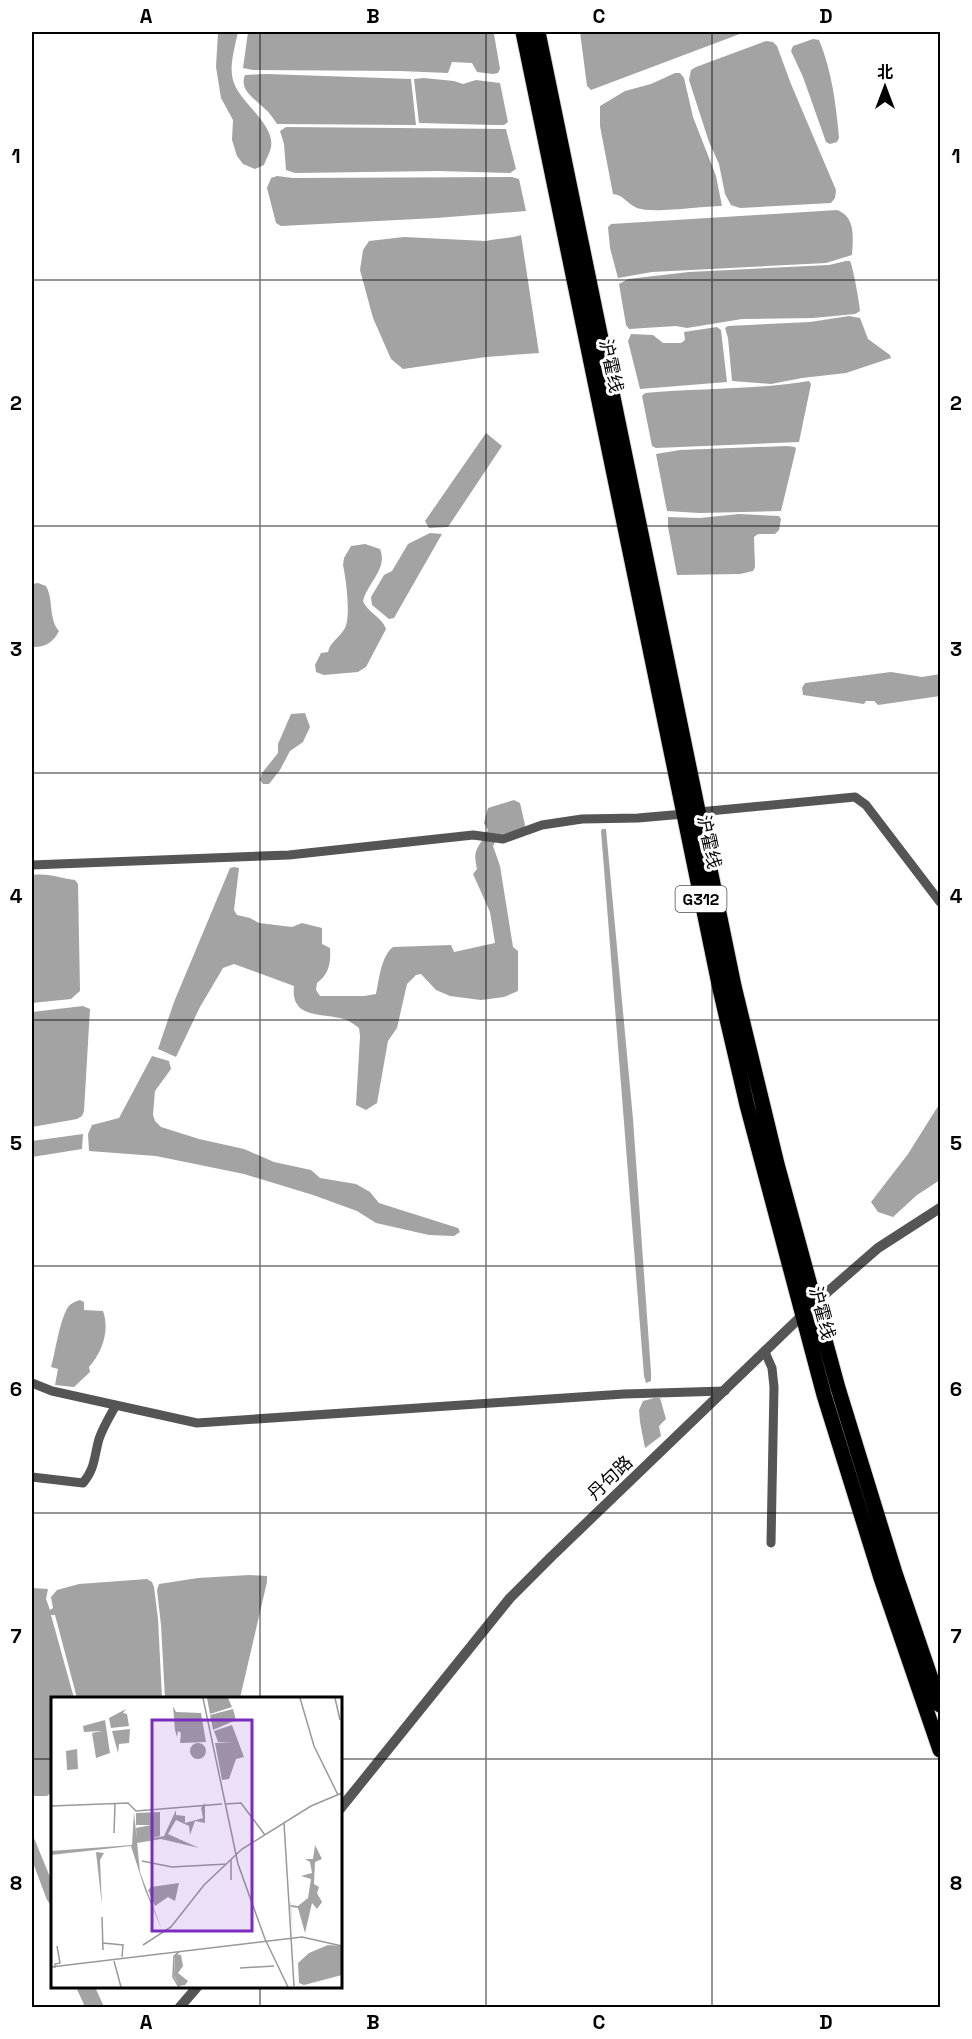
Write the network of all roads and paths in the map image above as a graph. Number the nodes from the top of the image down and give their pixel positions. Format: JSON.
{"nodes":[{"id":1,"x":523,"y":32,"type":"edge"},
{"id":2,"x":538,"y":32,"type":"edge"},
{"id":3,"x":691,"y":813,"type":"junction"},
{"id":4,"x":32,"y":865,"type":"edge"},
{"id":5,"x":940,"y":902,"type":"edge"},
{"id":6,"x":940,"y":1208,"type":"edge"},
{"id":7,"x":816,"y":1302,"type":"junction"},
{"id":8,"x":803,"y":1316,"type":"junction"},
{"id":9,"x":765,"y":1352,"type":"junction"},
{"id":10,"x":32,"y":1383,"type":"edge"},
{"id":11,"x":725,"y":1391,"type":"junction"},
{"id":12,"x":116,"y":1405,"type":"junction"},
{"id":13,"x":32,"y":1477,"type":"edge"},
{"id":14,"x":771,"y":1543,"type":"dead end"},
{"id":15,"x":940,"y":1705,"type":"edge"},
{"id":16,"x":939,"y":1742,"type":"edge"},
{"id":17,"x":342,"y":1807,"type":"edge"},
{"id":18,"x":196,"y":1988,"type":"edge"},
{"id":19,"x":179,"y":2007,"type":"edge"}],
"edges":[{"from":1,"to":3,"type":"highway","name":"沪霍线","number":"G312"},
{"from":2,"to":3,"type":"highway","name":"沪霍线","number":"G312"},
{"from":3,"to":4,"type":"street"},
{"from":3,"to":5,"type":"street"},
{"from":3,"to":7,"type":"highway","name":"沪霍线","number":"G312"},
{"from":3,"to":8,"type":"highway","name":"沪霍线","number":"G312"},
{"from":6,"to":7,"type":"street","name":"丹句路"},
{"from":7,"to":8,"type":"street","name":"丹句路"},
{"from":7,"to":15,"type":"highway","name":"沪霍线","number":"G312"},
{"from":8,"to":9,"type":"street","name":"丹句路"},
{"from":8,"to":16,"type":"highway","name":"沪霍线","number":"G312"},
{"from":9,"to":11,"type":"street","name":"丹句路"},
{"from":9,"to":14,"type":"street"},
{"from":10,"to":12,"type":"street"},
{"from":11,"to":12,"type":"street"},
{"from":11,"to":17,"type":"street","name":"丹句路"},
{"from":12,"to":13,"type":"street"},
{"from":18,"to":19,"type":"street"}]}
